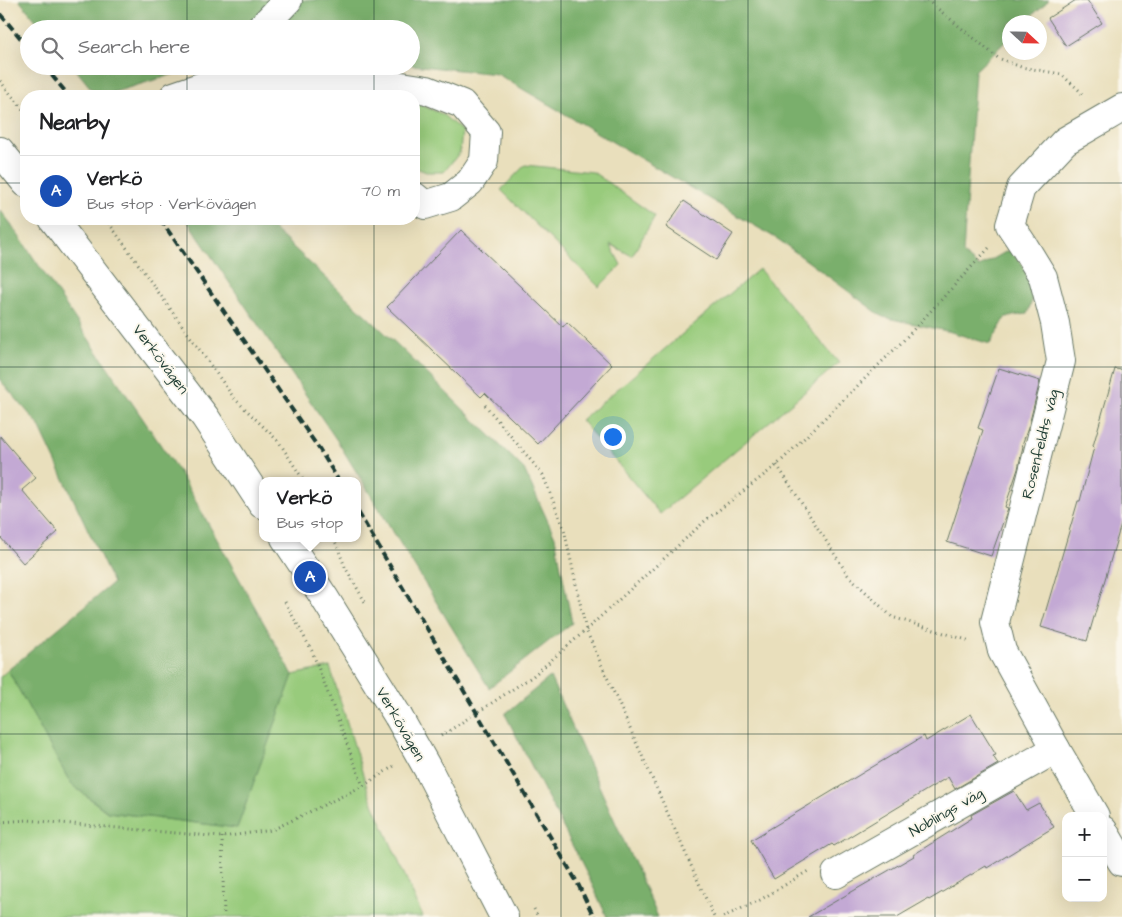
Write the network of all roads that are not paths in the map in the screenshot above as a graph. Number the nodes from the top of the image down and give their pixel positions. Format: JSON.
{"nodes":[{"id":1,"x":288,"y":0,"type":"edge"},
{"id":2,"x":269,"y":20,"type":"edge"},
{"id":3,"x":215,"y":75,"type":"edge"},
{"id":4,"x":259,"y":80,"type":"junction"},
{"id":5,"x":186,"y":90,"type":"edge"},
{"id":6,"x":278,"y":90,"type":"edge"},
{"id":7,"x":1110,"y":114,"type":"edge"},
{"id":8,"x":0,"y":151,"type":"edge"},
{"id":9,"x":20,"y":175,"type":"edge"},
{"id":10,"x":420,"y":200,"type":"edge"},
{"id":11,"x":58,"y":225,"type":"edge"},
{"id":12,"x":259,"y":499,"type":"edge"},
{"id":13,"x":288,"y":542,"type":"edge"},
{"id":14,"x":1056,"y":749,"type":"junction"},
{"id":15,"x":1093,"y":812,"type":"edge"},
{"id":16,"x":1107,"y":836,"type":"edge"},
{"id":17,"x":1120,"y":855,"type":"edge"},
{"id":18,"x":836,"y":874,"type":"road end"},
{"id":19,"x":504,"y":917,"type":"edge"}],
"edges":[{"from":1,"to":2,"type":"street"},
{"from":3,"to":4,"type":"street"},
{"from":3,"to":5,"type":"street"},
{"from":4,"to":6,"type":"street"},
{"from":4,"to":10,"type":"street"},
{"from":7,"to":14,"type":"street","name":"Rosenfeldts väg"},
{"from":8,"to":9,"type":"street"},
{"from":11,"to":12,"type":"street","name":"Verkövägen"},
{"from":13,"to":19,"type":"street","name":"Verkövägen","bridge":true},
{"from":14,"to":15,"type":"street","name":"Rosenfeldts väg"},
{"from":14,"to":18,"type":"street","name":"Noblings väg"},
{"from":16,"to":17,"type":"street"}]}
